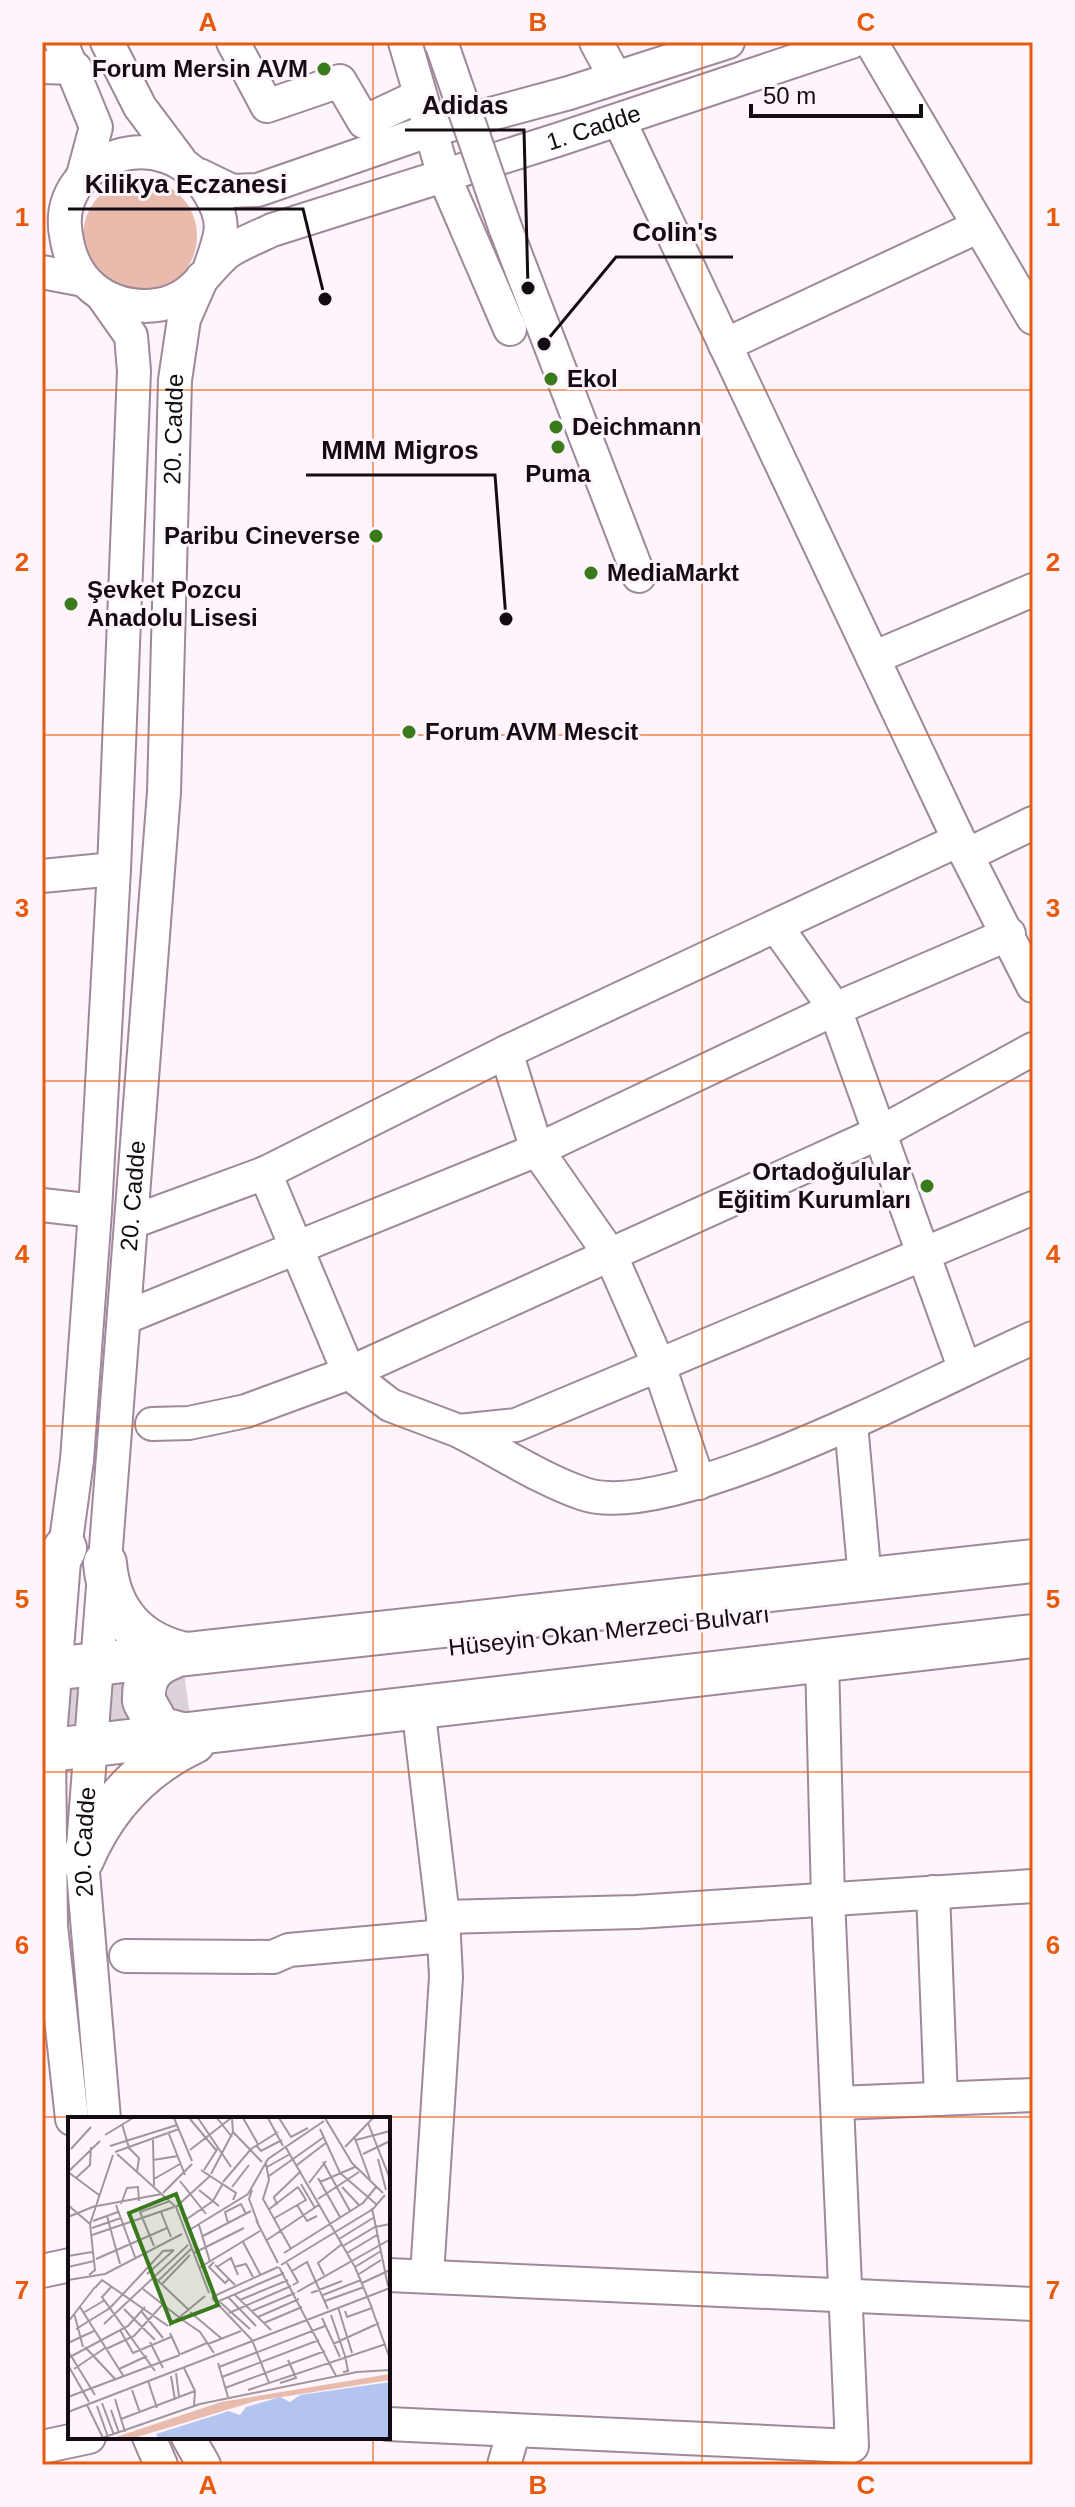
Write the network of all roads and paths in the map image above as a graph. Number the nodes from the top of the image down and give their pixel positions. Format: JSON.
{"nodes":[{"id":1,"x":107,"y":42,"type":"edge"},
{"id":2,"x":233,"y":42,"type":"edge"},
{"id":3,"x":405,"y":42,"type":"edge"},
{"id":4,"x":596,"y":42,"type":"edge"},
{"id":5,"x":728,"y":42,"type":"edge"},
{"id":6,"x":851,"y":42,"type":"edge"},
{"id":7,"x":871,"y":42,"type":"edge"},
{"id":8,"x":441,"y":44,"type":"edge"},
{"id":9,"x":68,"y":55,"type":"edge"},
{"id":10,"x":42,"y":67,"type":"edge"},
{"id":11,"x":615,"y":77,"type":"junction"},
{"id":12,"x":419,"y":96,"type":"junction"},
{"id":13,"x":619,"y":120,"type":"junction"},
{"id":14,"x":428,"y":131,"type":"junction"},
{"id":15,"x":189,"y":167,"type":"junction"},
{"id":16,"x":444,"y":176,"type":"junction"},
{"id":17,"x":64,"y":196,"type":"edge"},
{"id":18,"x":977,"y":227,"type":"junction"},
{"id":19,"x":42,"y":272,"type":"edge"},
{"id":20,"x":206,"y":274,"type":"junction"},
{"id":21,"x":93,"y":288,"type":"junction"},
{"id":22,"x":1033,"y":318,"type":"edge"},
{"id":23,"x":510,"y":329,"type":"dead end"},
{"id":24,"x":725,"y":345,"type":"junction"},
{"id":25,"x":639,"y":576,"type":"dead end"},
{"id":26,"x":1033,"y":590,"type":"edge"},
{"id":27,"x":873,"y":658,"type":"junction"},
{"id":28,"x":1033,"y":823,"type":"edge"},
{"id":29,"x":963,"y":848,"type":"junction"},
{"id":30,"x":114,"y":869,"type":"junction"},
{"id":31,"x":42,"y":876,"type":"edge"},
{"id":32,"x":776,"y":926,"type":"junction"},
{"id":33,"x":1009,"y":934,"type":"junction"},
{"id":34,"x":1033,"y":986,"type":"edge"},
{"id":35,"x":835,"y":1009,"type":"junction"},
{"id":36,"x":1033,"y":1049,"type":"edge"},
{"id":37,"x":506,"y":1052,"type":"junction"},
{"id":38,"x":881,"y":1132,"type":"junction"},
{"id":39,"x":537,"y":1150,"type":"junction"},
{"id":40,"x":265,"y":1173,"type":"junction"},
{"id":41,"x":42,"y":1205,"type":"edge"},
{"id":42,"x":1033,"y":1208,"type":"edge"},
{"id":43,"x":95,"y":1211,"type":"junction"},
{"id":44,"x":132,"y":1222,"type":"junction"},
{"id":45,"x":296,"y":1249,"type":"junction"},
{"id":46,"x":921,"y":1253,"type":"junction"},
{"id":47,"x":611,"y":1256,"type":"junction"},
{"id":48,"x":124,"y":1318,"type":"junction"},
{"id":49,"x":1033,"y":1338,"type":"edge"},
{"id":50,"x":658,"y":1363,"type":"junction"},
{"id":51,"x":964,"y":1367,"type":"junction"},
{"id":52,"x":349,"y":1373,"type":"junction"},
{"id":53,"x":152,"y":1424,"type":"dead end"},
{"id":54,"x":851,"y":1424,"type":"junction"},
{"id":55,"x":459,"y":1431,"type":"junction"},
{"id":56,"x":699,"y":1483,"type":"junction"},
{"id":57,"x":65,"y":1548,"type":"junction"},
{"id":58,"x":863,"y":1557,"type":"dead end"},
{"id":59,"x":1033,"y":1561,"type":"edge"},
{"id":60,"x":105,"y":1563,"type":"junction"},
{"id":61,"x":1033,"y":1582,"type":"edge"},
{"id":62,"x":42,"y":1595,"type":"edge"},
{"id":63,"x":1033,"y":1614,"type":"edge"},
{"id":64,"x":1033,"y":1636,"type":"edge"},
{"id":65,"x":822,"y":1660,"type":"junction"},
{"id":66,"x":96,"y":1663,"type":"junction"},
{"id":67,"x":48,"y":1669,"type":"edge"},
{"id":68,"x":193,"y":1695,"type":"junction"},
{"id":69,"x":418,"y":1706,"type":"junction"},
{"id":70,"x":91,"y":1746,"type":"junction"},
{"id":71,"x":46,"y":1750,"type":"edge"},
{"id":72,"x":58,"y":1856,"type":"edge"},
{"id":73,"x":1033,"y":1886,"type":"edge"},
{"id":74,"x":933,"y":1892,"type":"junction"},
{"id":75,"x":828,"y":1898,"type":"junction"},
{"id":76,"x":444,"y":1926,"type":"junction"},
{"id":77,"x":47,"y":1927,"type":"edge"},
{"id":78,"x":126,"y":1956,"type":"dead end"},
{"id":79,"x":1033,"y":2095,"type":"edge"},
{"id":80,"x":941,"y":2099,"type":"junction"},
{"id":81,"x":838,"y":2103,"type":"junction"},
{"id":82,"x":72,"y":2117,"type":"edge"},
{"id":83,"x":104,"y":2117,"type":"edge"},
{"id":84,"x":68,"y":2265,"type":"edge"},
{"id":85,"x":42,"y":2271,"type":"edge"},
{"id":86,"x":390,"y":2275,"type":"edge"},
{"id":87,"x":427,"y":2275,"type":"junction"},
{"id":88,"x":848,"y":2297,"type":"junction"},
{"id":89,"x":1033,"y":2304,"type":"edge"},
{"id":90,"x":390,"y":2424,"type":"edge"},
{"id":91,"x":514,"y":2430,"type":"junction"},
{"id":92,"x":80,"y":2439,"type":"edge"},
{"id":93,"x":150,"y":2439,"type":"edge"},
{"id":94,"x":189,"y":2439,"type":"edge"},
{"id":95,"x":42,"y":2447,"type":"edge"},
{"id":96,"x":161,"y":2465,"type":"edge"},
{"id":97,"x":204,"y":2465,"type":"edge"},
{"id":98,"x":504,"y":2465,"type":"edge"}],
"edges":[{"from":1,"to":15,"type":"street"},
{"from":2,"to":12,"type":"street"},
{"from":3,"to":12,"type":"street"},
{"from":4,"to":11,"type":"street"},
{"from":5,"to":11,"type":"street","name":"1. Cadde"},
{"from":6,"to":13,"type":"street","name":"1. Cadde"},
{"from":7,"to":18,"type":"street"},
{"from":8,"to":25,"type":"street","bridge":true},
{"from":9,"to":10,"type":"street"},
{"from":9,"to":17,"type":"street"},
{"from":11,"to":14,"type":"street","name":"1. Cadde"},
{"from":12,"to":14,"type":"street"},
{"from":13,"to":16,"type":"street","name":"1. Cadde"},
{"from":13,"to":24,"type":"street"},
{"from":14,"to":15,"type":"street","name":"1. Cadde"},
{"from":14,"to":16,"type":"street"},
{"from":15,"to":17,"type":"street"},
{"from":15,"to":20,"type":"street"},
{"from":16,"to":20,"type":"street","name":"1. Cadde"},
{"from":16,"to":23,"type":"street"},
{"from":17,"to":21,"type":"street"},
{"from":18,"to":22,"type":"street"},
{"from":18,"to":24,"type":"street"},
{"from":19,"to":21,"type":"street"},
{"from":20,"to":21,"type":"street"},
{"from":20,"to":44,"type":"street","name":"20. Cadde"},
{"from":21,"to":30,"type":"street","name":"20. Cadde"},
{"from":24,"to":27,"type":"street"},
{"from":26,"to":27,"type":"street"},
{"from":27,"to":29,"type":"street"},
{"from":28,"to":29,"type":"street"},
{"from":29,"to":32,"type":"street"},
{"from":29,"to":33,"type":"street"},
{"from":30,"to":31,"type":"street"},
{"from":30,"to":43,"type":"street","name":"20. Cadde"},
{"from":32,"to":35,"type":"street"},
{"from":32,"to":37,"type":"street"},
{"from":33,"to":34,"type":"street"},
{"from":33,"to":35,"type":"street"},
{"from":35,"to":38,"type":"street"},
{"from":35,"to":39,"type":"street"},
{"from":36,"to":38,"type":"street"},
{"from":37,"to":39,"type":"street"},
{"from":37,"to":40,"type":"street"},
{"from":38,"to":46,"type":"street"},
{"from":38,"to":47,"type":"street"},
{"from":39,"to":45,"type":"street"},
{"from":39,"to":47,"type":"street"},
{"from":40,"to":44,"type":"street"},
{"from":40,"to":45,"type":"street"},
{"from":41,"to":43,"type":"street"},
{"from":42,"to":46,"type":"street"},
{"from":43,"to":57,"type":"street","name":"20. Cadde"},
{"from":44,"to":48,"type":"street","name":"20. Cadde"},
{"from":45,"to":48,"type":"street"},
{"from":45,"to":52,"type":"street"},
{"from":46,"to":50,"type":"street"},
{"from":46,"to":51,"type":"street"},
{"from":47,"to":50,"type":"street"},
{"from":47,"to":52,"type":"street"},
{"from":48,"to":60,"type":"street","name":"20. Cadde"},
{"from":49,"to":51,"type":"street"},
{"from":50,"to":55,"type":"street"},
{"from":50,"to":56,"type":"street"},
{"from":51,"to":54,"type":"street"},
{"from":52,"to":53,"type":"street"},
{"from":52,"to":55,"type":"street"},
{"from":54,"to":56,"type":"street"},
{"from":54,"to":58,"type":"street"},
{"from":55,"to":56,"type":"street"},
{"from":57,"to":62,"type":"main road"},
{"from":57,"to":67,"type":"street","name":"20. Cadde"},
{"from":59,"to":68,"type":"main road"},
{"from":60,"to":66,"type":"street","name":"20. Cadde"},
{"from":60,"to":68,"type":"main road"},
{"from":61,"to":68,"type":"main road","name":"Hüseyin Okan Merzeci Bulvarı"},
{"from":63,"to":68,"type":"main road","name":"Hüseyin Okan Merzeci Bulvarı"},
{"from":64,"to":65,"type":"main road"},
{"from":65,"to":69,"type":"main road"},
{"from":65,"to":75,"type":"street"},
{"from":66,"to":67,"type":"main road"},
{"from":66,"to":68,"type":"main road"},
{"from":66,"to":70,"type":"street","name":"20. Cadde"},
{"from":67,"to":71,"type":"street","name":"20. Cadde"},
{"from":68,"to":69,"type":"main road"},
{"from":68,"to":70,"type":"main road"},
{"from":68,"to":72,"type":"main road"},
{"from":69,"to":76,"type":"street"},
{"from":70,"to":71,"type":"main road"},
{"from":70,"to":72,"type":"street","name":"20. Cadde"},
{"from":71,"to":72,"type":"street","name":"20. Cadde"},
{"from":72,"to":77,"type":"street","name":"20. Cadde"},
{"from":72,"to":83,"type":"street","name":"20. Cadde"},
{"from":73,"to":74,"type":"street"},
{"from":74,"to":75,"type":"street"},
{"from":74,"to":80,"type":"street"},
{"from":75,"to":76,"type":"street"},
{"from":75,"to":81,"type":"street"},
{"from":76,"to":78,"type":"street"},
{"from":76,"to":87,"type":"street"},
{"from":77,"to":82,"type":"street","name":"20. Cadde"},
{"from":79,"to":80,"type":"street"},
{"from":80,"to":81,"type":"street"},
{"from":81,"to":88,"type":"street"},
{"from":84,"to":85,"type":"street"},
{"from":86,"to":87,"type":"street"},
{"from":87,"to":88,"type":"street"},
{"from":88,"to":89,"type":"street"},
{"from":88,"to":91,"type":"street"},
{"from":90,"to":91,"type":"street"},
{"from":91,"to":98,"type":"street"},
{"from":92,"to":95,"type":"street"},
{"from":93,"to":96,"type":"street"},
{"from":94,"to":97,"type":"street"}]}
